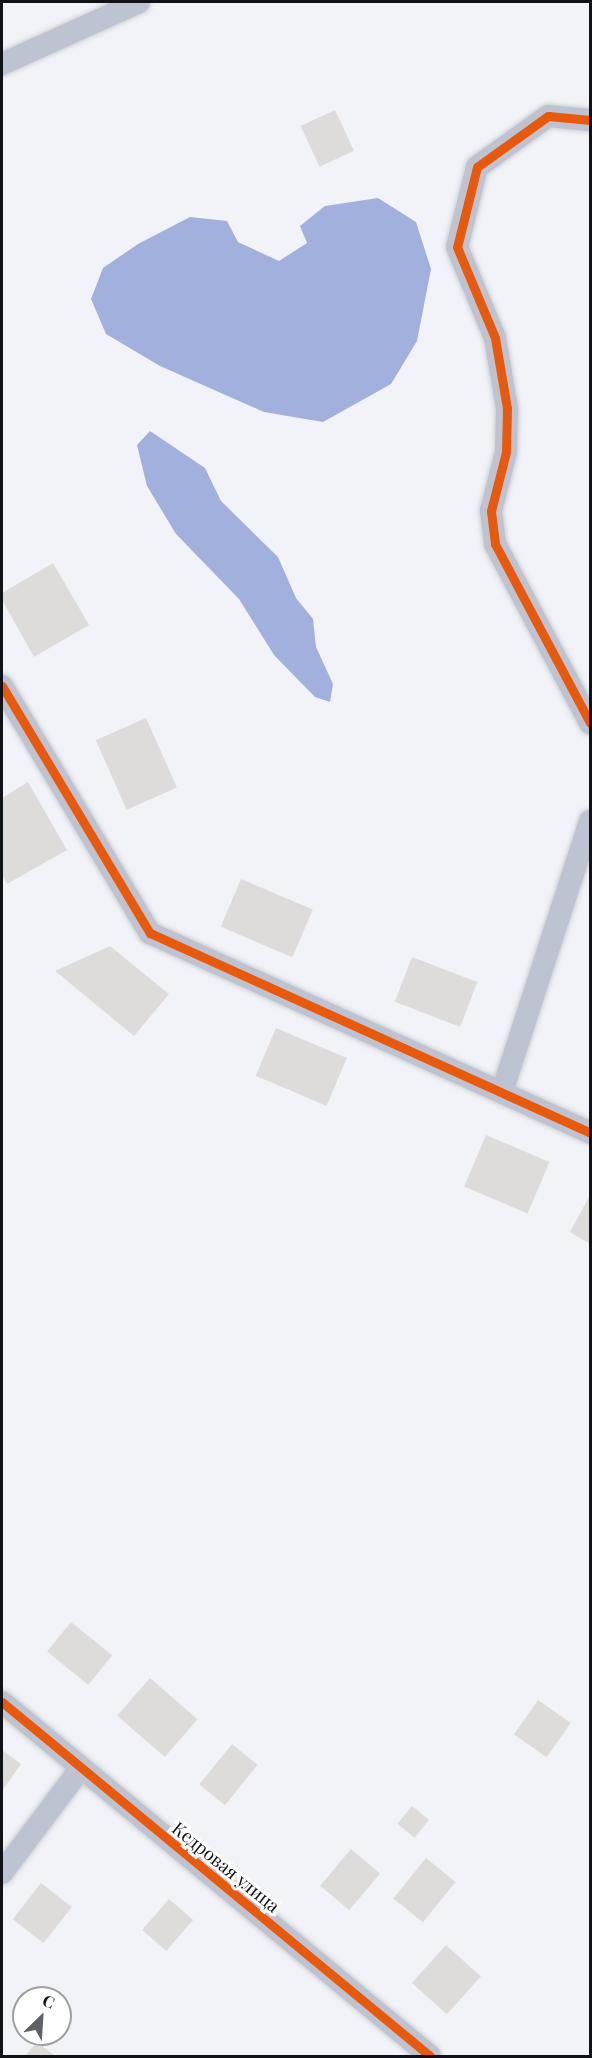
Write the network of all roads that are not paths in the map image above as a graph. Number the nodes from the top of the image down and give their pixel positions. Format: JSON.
{"nodes":[{"id":1,"x":139,"y":2,"type":"edge"},
{"id":2,"x":2,"y":64,"type":"edge"},
{"id":3,"x":591,"y":120,"type":"edge"},
{"id":4,"x":2,"y":686,"type":"edge"},
{"id":5,"x":591,"y":723,"type":"edge"},
{"id":6,"x":591,"y":821,"type":"edge"},
{"id":7,"x":502,"y":1092,"type":"junction"},
{"id":8,"x":591,"y":1133,"type":"edge"},
{"id":9,"x":2,"y":1702,"type":"edge"},
{"id":10,"x":80,"y":1769,"type":"junction"},
{"id":11,"x":2,"y":1873,"type":"edge"},
{"id":12,"x":430,"y":2056,"type":"edge"}],
"edges":[{"from":1,"to":2,"type":"street"},
{"from":3,"to":5,"type":"street"},
{"from":4,"to":7,"type":"street"},
{"from":6,"to":7,"type":"street"},
{"from":7,"to":8,"type":"street"},
{"from":9,"to":10,"type":"street","name":"Кедровая улица"},
{"from":10,"to":11,"type":"street"},
{"from":10,"to":12,"type":"street","name":"Кедровая улица"}]}
